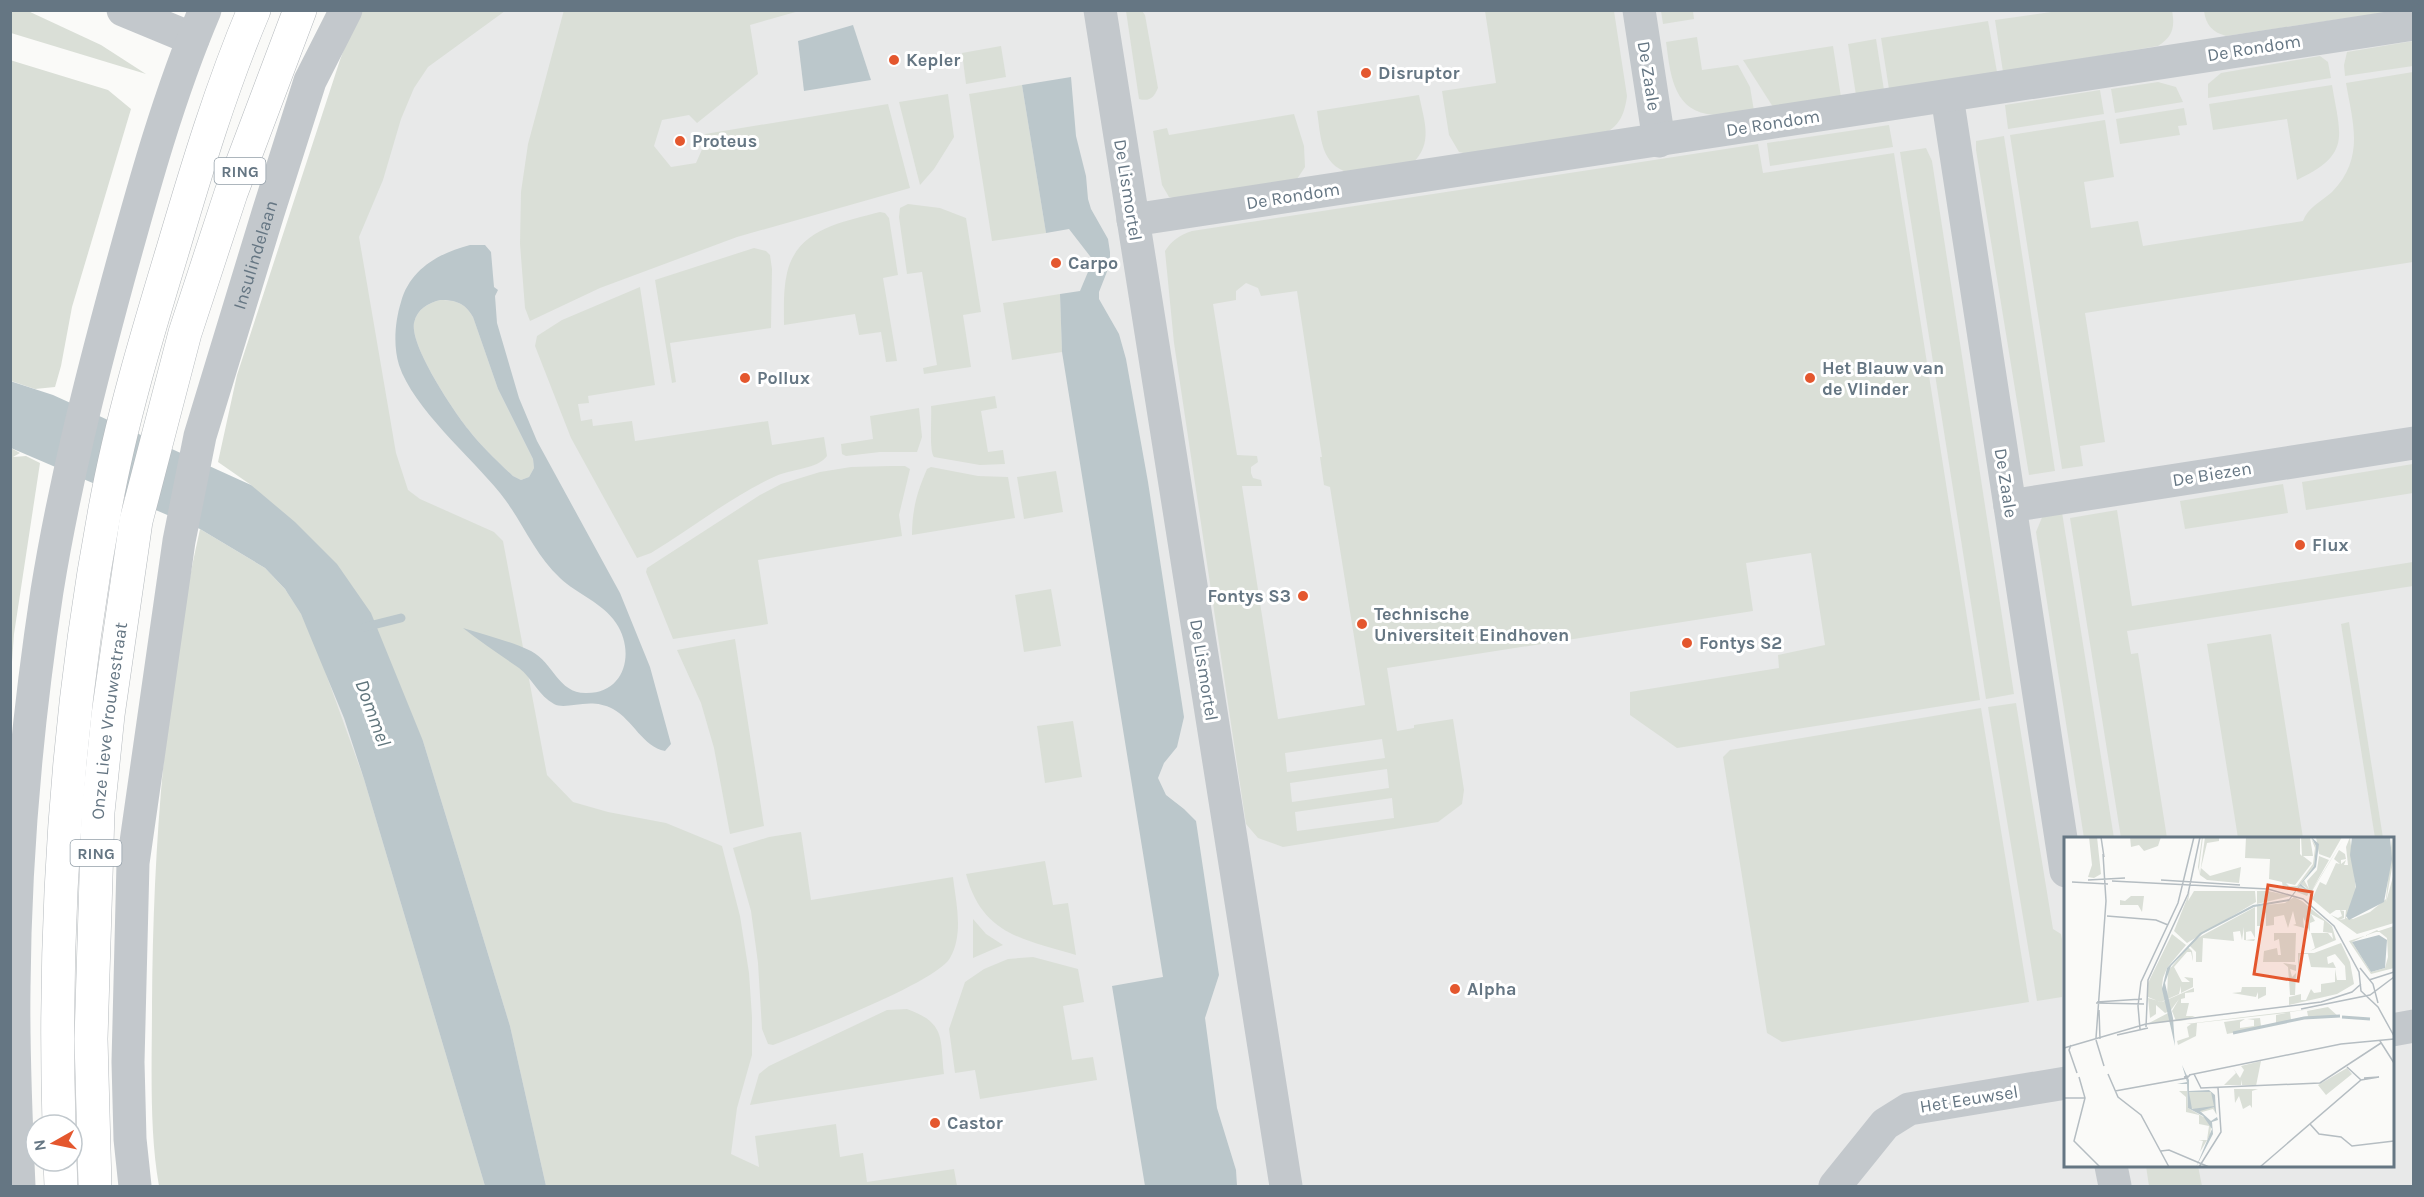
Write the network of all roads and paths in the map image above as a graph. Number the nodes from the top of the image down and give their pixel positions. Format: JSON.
{"nodes":[{"id":1,"x":123,"y":10,"type":"edge"},
{"id":2,"x":254,"y":10,"type":"edge"},
{"id":3,"x":300,"y":10,"type":"edge"},
{"id":4,"x":346,"y":10,"type":"edge"},
{"id":5,"x":1100,"y":10,"type":"edge"},
{"id":6,"x":1639,"y":10,"type":"edge"},
{"id":7,"x":2414,"y":24,"type":"edge"},
{"id":8,"x":199,"y":25,"type":"edge"},
{"id":9,"x":1947,"y":96,"type":"junction"},
{"id":10,"x":1659,"y":141,"type":"junction"},
{"id":11,"x":1133,"y":220,"type":"junction"},
{"id":12,"x":2414,"y":443,"type":"edge"},
{"id":13,"x":2010,"y":506,"type":"junction"},
{"id":14,"x":2064,"y":858,"type":"edge"},
{"id":15,"x":2414,"y":1026,"type":"edge"},
{"id":16,"x":2394,"y":1030,"type":"edge"},
{"id":17,"x":2064,"y":1083,"type":"edge"},
{"id":18,"x":59,"y":1113,"type":"edge"},
{"id":19,"x":2111,"y":1167,"type":"edge"},
{"id":20,"x":19,"y":1186,"type":"edge"},
{"id":21,"x":95,"y":1186,"type":"edge"},
{"id":22,"x":135,"y":1186,"type":"edge"},
{"id":23,"x":1286,"y":1186,"type":"edge"},
{"id":24,"x":1835,"y":1186,"type":"edge"},
{"id":25,"x":2115,"y":1186,"type":"edge"}],
"edges":[{"from":1,"to":8,"type":"street"},
{"from":2,"to":18,"type":"main road","name":"Onze Lieve Vrouwestraat","number":"RING"},
{"from":3,"to":21,"type":"main road","name":"Onze Lieve Vrouwestraat","number":"RING"},
{"from":4,"to":22,"type":"street","name":"Insulindelaan"},
{"from":5,"to":11,"type":"street","name":"De Lismortel"},
{"from":6,"to":10,"type":"street","name":"De Zaale"},
{"from":7,"to":9,"type":"street","name":"De Rondom"},
{"from":8,"to":20,"type":"street"},
{"from":9,"to":10,"type":"street","name":"De Rondom"},
{"from":9,"to":13,"type":"street","name":"De Zaale"},
{"from":10,"to":11,"type":"street","name":"De Rondom"},
{"from":11,"to":23,"type":"street","name":"De Lismortel"},
{"from":12,"to":13,"type":"street","name":"De Biezen"},
{"from":13,"to":14,"type":"street","name":"De Zaale"},
{"from":15,"to":16,"type":"street"},
{"from":17,"to":24,"type":"street","name":"Het Eeuwsel"},
{"from":19,"to":25,"type":"street"}]}
